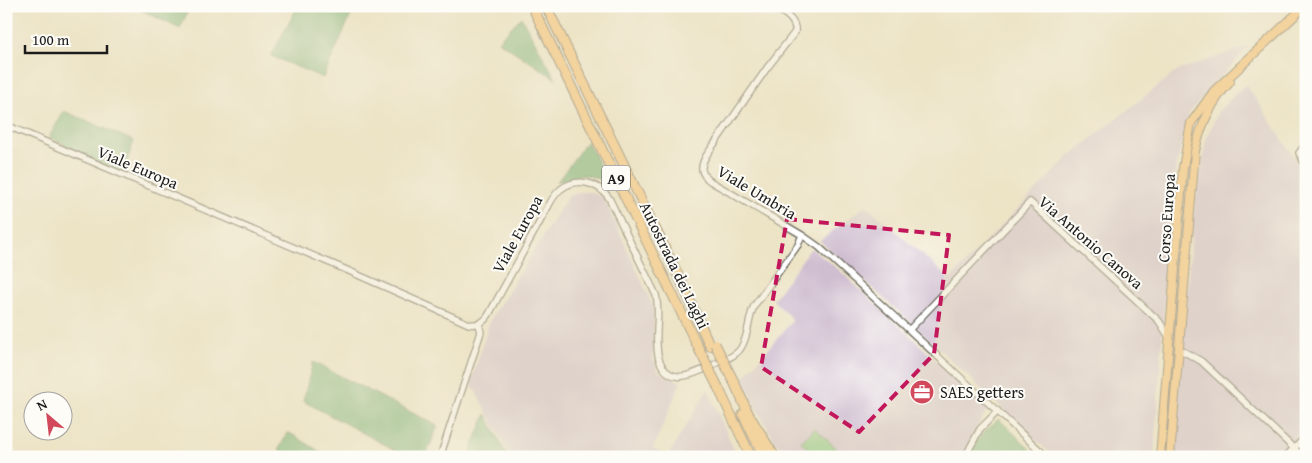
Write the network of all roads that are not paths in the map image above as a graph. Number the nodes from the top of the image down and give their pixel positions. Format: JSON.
{"nodes":[{"id":1,"x":532,"y":6,"type":"edge"},
{"id":2,"x":546,"y":6,"type":"edge"},
{"id":3,"x":774,"y":6,"type":"edge"},
{"id":4,"x":1305,"y":6,"type":"edge"},
{"id":5,"x":1288,"y":22,"type":"junction"},
{"id":6,"x":6,"y":126,"type":"edge"},
{"id":7,"x":1306,"y":144,"type":"edge"},
{"id":8,"x":1306,"y":166,"type":"edge"},
{"id":9,"x":802,"y":235,"type":"junction"},
{"id":10,"x":480,"y":324,"type":"junction"},
{"id":11,"x":909,"y":329,"type":"junction"},
{"id":12,"x":1170,"y":339,"type":"junction"},
{"id":13,"x":1179,"y":349,"type":"junction"},
{"id":14,"x":731,"y":383,"type":"junction"},
{"id":15,"x":998,"y":411,"type":"junction"},
{"id":16,"x":1306,"y":437,"type":"edge"},
{"id":17,"x":1294,"y":448,"type":"junction"},
{"id":18,"x":440,"y":457,"type":"edge"},
{"id":19,"x":750,"y":457,"type":"edge"},
{"id":20,"x":764,"y":457,"type":"edge"},
{"id":21,"x":775,"y":457,"type":"edge"},
{"id":22,"x":965,"y":457,"type":"edge"},
{"id":23,"x":1047,"y":457,"type":"edge"},
{"id":24,"x":1160,"y":457,"type":"edge"},
{"id":25,"x":1170,"y":457,"type":"edge"},
{"id":26,"x":1285,"y":457,"type":"edge"},
{"id":27,"x":1304,"y":457,"type":"edge"}],
"edges":[{"from":1,"to":19,"type":"highway","name":"Autostrada dei Laghi","number":"A9","bridge":true},
{"from":2,"to":14,"type":"highway","name":"Autostrada dei Laghi","number":"A9"},
{"from":3,"to":9,"type":"street","name":"Viale Umbria"},
{"from":4,"to":5,"type":"main road","name":"Corso Europa"},
{"from":5,"to":12,"type":"main road","name":"Corso Europa"},
{"from":5,"to":13,"type":"main road","name":"Corso Europa"},
{"from":6,"to":10,"type":"street","name":"Viale Europa"},
{"from":7,"to":8,"type":"street"},
{"from":9,"to":10,"type":"street","name":"Viale Europa"},
{"from":9,"to":11,"type":"street","name":"Viale Umbria"},
{"from":10,"to":18,"type":"street","name":"Viale Europa"},
{"from":11,"to":12,"type":"street","name":"Via Antonio Canova"},
{"from":11,"to":15,"type":"street","name":"Viale Umbria"},
{"from":12,"to":24,"type":"main road","name":"Corso Europa"},
{"from":13,"to":17,"type":"street"},
{"from":13,"to":25,"type":"main road","name":"Corso Europa"},
{"from":14,"to":20,"type":"highway","number":"A9"},
{"from":14,"to":21,"type":"highway","number":"A9"},
{"from":15,"to":22,"type":"street"},
{"from":15,"to":23,"type":"street","name":"Viale Umbria"},
{"from":16,"to":17,"type":"street"},
{"from":17,"to":26,"type":"street"},
{"from":17,"to":27,"type":"street"}]}
